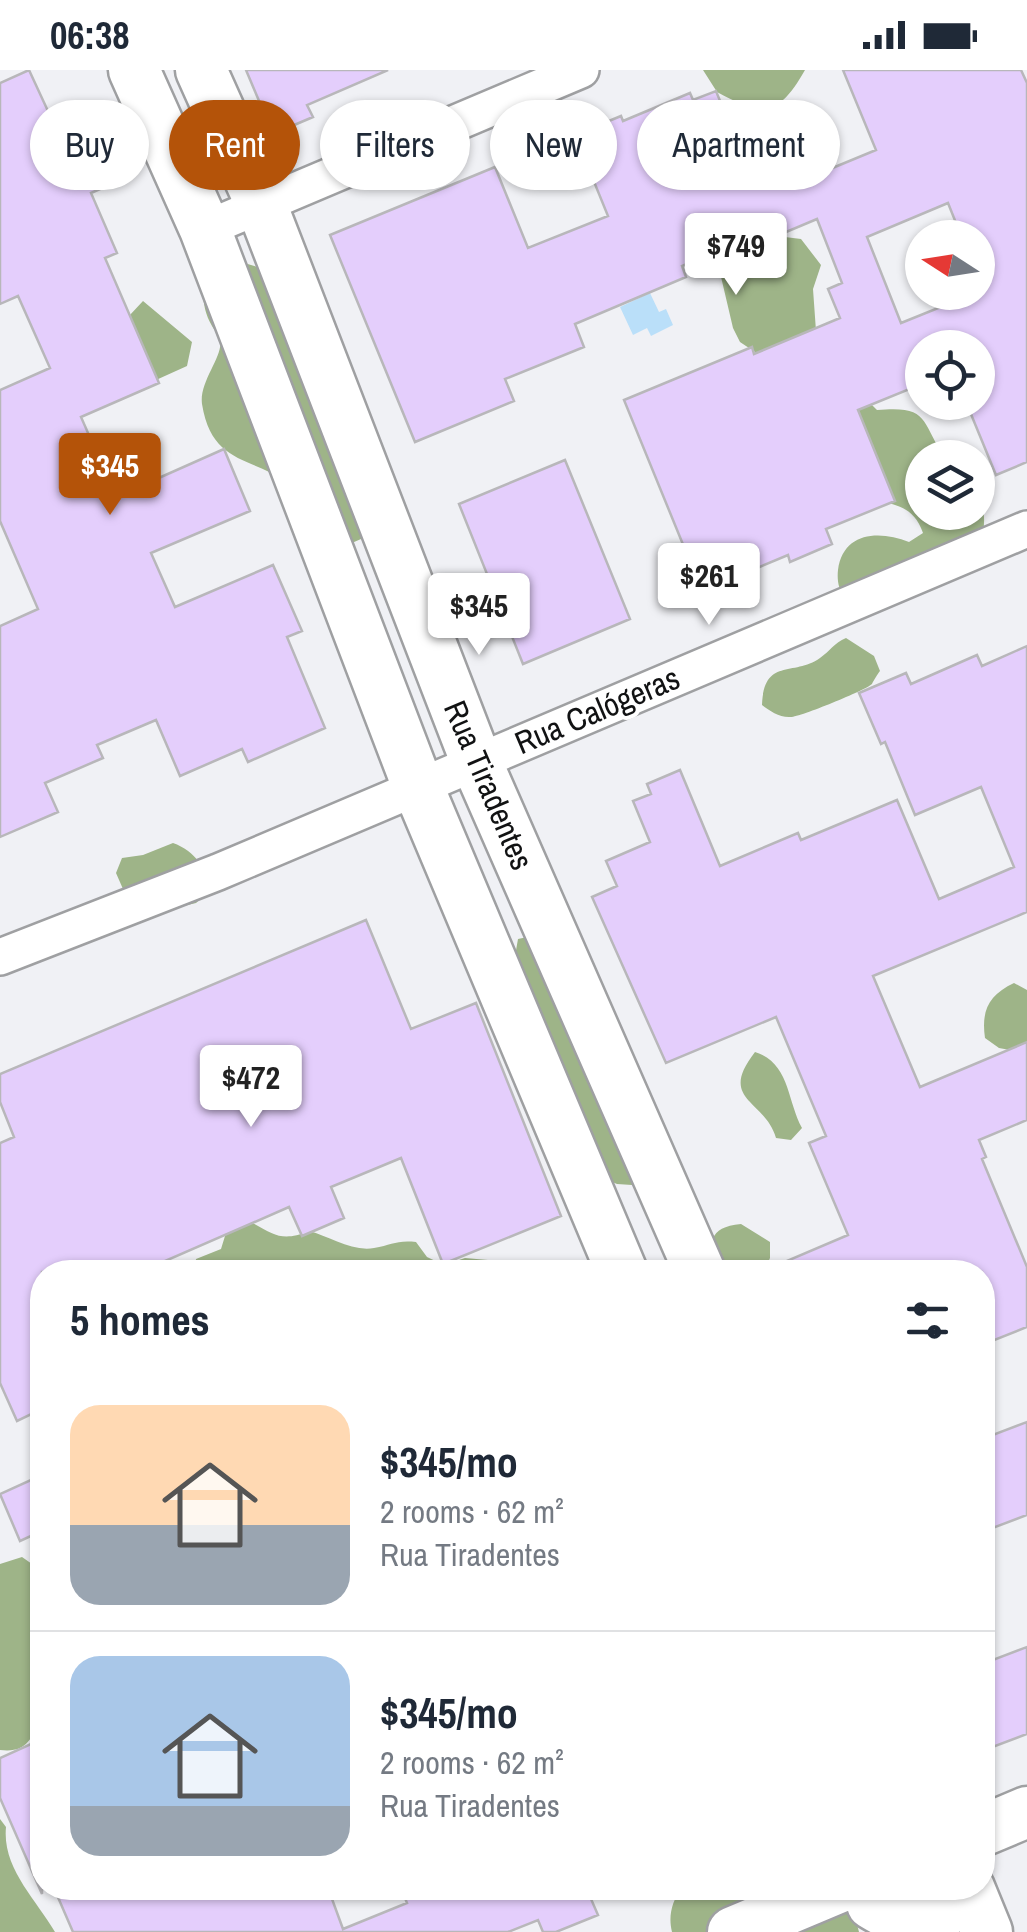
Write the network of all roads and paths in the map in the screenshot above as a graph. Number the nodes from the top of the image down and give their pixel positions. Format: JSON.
{"nodes":[{"id":1,"x":134,"y":70,"type":"edge"},
{"id":2,"x":202,"y":70,"type":"edge"},
{"id":3,"x":581,"y":70,"type":"edge"},
{"id":4,"x":260,"y":204,"type":"junction"},
{"id":5,"x":205,"y":229,"type":"junction"},
{"id":6,"x":1027,"y":530,"type":"edge"},
{"id":7,"x":476,"y":761,"type":"junction"},
{"id":8,"x":418,"y":788,"type":"junction"},
{"id":9,"x":0,"y":958,"type":"edge"},
{"id":10,"x":617,"y":1260,"type":"edge"},
{"id":11,"x":679,"y":1260,"type":"edge"},
{"id":12,"x":1027,"y":1812,"type":"edge"},
{"id":13,"x":995,"y":1826,"type":"edge"},
{"id":14,"x":954,"y":1900,"type":"edge"},
{"id":15,"x":974,"y":1900,"type":"edge"},
{"id":16,"x":865,"y":1903,"type":"edge"},
{"id":17,"x":733,"y":1932,"type":"edge"},
{"id":18,"x":988,"y":1932,"type":"edge"}],
"edges":[{"from":1,"to":5,"type":"main road","name":"Rua Tiradentes"},
{"from":2,"to":4,"type":"main road","name":"Rua Tiradentes"},
{"from":3,"to":4,"type":"street"},
{"from":4,"to":5,"type":"street"},
{"from":4,"to":7,"type":"main road","name":"Rua Tiradentes"},
{"from":5,"to":8,"type":"main road","name":"Rua Tiradentes"},
{"from":6,"to":7,"type":"street","name":"Rua Calógeras"},
{"from":7,"to":8,"type":"street","name":"Rua Calógeras"},
{"from":7,"to":11,"type":"main road","name":"Rua Tiradentes"},
{"from":8,"to":9,"type":"street","name":"Rua Calógeras"},
{"from":8,"to":10,"type":"main road","name":"Rua Tiradentes"},
{"from":12,"to":13,"type":"main road"},
{"from":14,"to":16,"type":"main road"},
{"from":15,"to":18,"type":"main road"},
{"from":16,"to":17,"type":"main road"}]}
